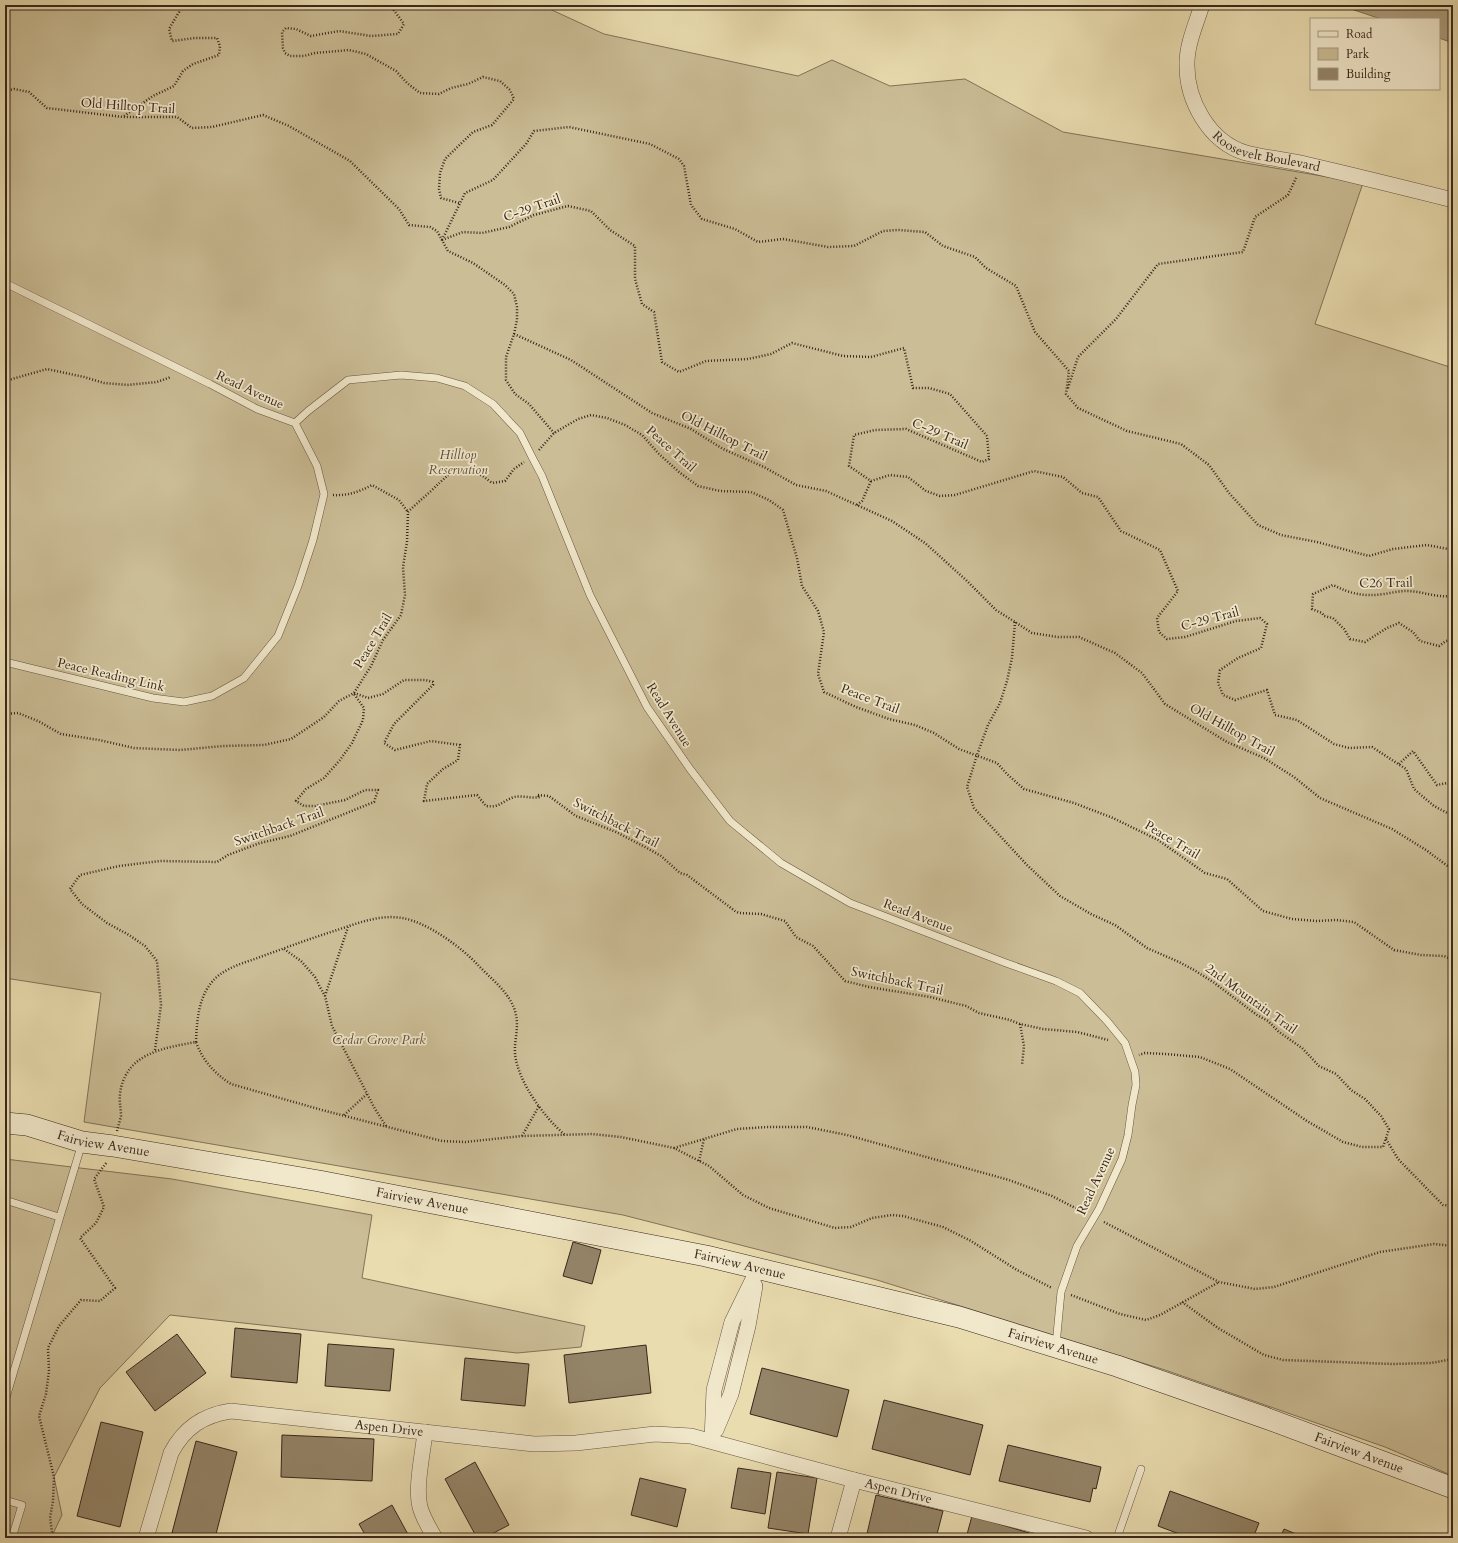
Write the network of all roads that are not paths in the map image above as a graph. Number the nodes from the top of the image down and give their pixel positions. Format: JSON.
{"nodes":[{"id":1,"x":1202,"y":5,"type":"edge"},
{"id":2,"x":1453,"y":200,"type":"edge"},
{"id":3,"x":5,"y":283,"type":"edge"},
{"id":4,"x":295,"y":423,"type":"junction"},
{"id":5,"x":5,"y":662,"type":"edge"},
{"id":6,"x":5,"y":1122,"type":"edge"},
{"id":7,"x":82,"y":1142,"type":"junction"},
{"id":8,"x":5,"y":1200,"type":"edge"},
{"id":9,"x":59,"y":1217,"type":"junction"},
{"id":10,"x":758,"y":1269,"type":"junction"},
{"id":11,"x":1055,"y":1347,"type":"junction"},
{"id":12,"x":5,"y":1401,"type":"edge"},
{"id":13,"x":425,"y":1432,"type":"junction"},
{"id":14,"x":712,"y":1440,"type":"junction"},
{"id":15,"x":1141,"y":1469,"type":"dead end"},
{"id":16,"x":854,"y":1480,"type":"junction"},
{"id":17,"x":1453,"y":1488,"type":"edge"},
{"id":18,"x":5,"y":1500,"type":"edge"},
{"id":19,"x":12,"y":1538,"type":"edge"},
{"id":20,"x":146,"y":1538,"type":"edge"},
{"id":21,"x":435,"y":1538,"type":"edge"},
{"id":22,"x":838,"y":1538,"type":"edge"},
{"id":23,"x":1086,"y":1538,"type":"edge"},
{"id":24,"x":1117,"y":1538,"type":"edge"}],
"edges":[{"from":1,"to":2,"type":"street","name":"Roosevelt Boulevard"},
{"from":3,"to":4,"type":"lane","name":"Read Avenue"},
{"from":4,"to":5,"type":"lane","name":"Peace Reading Link"},
{"from":4,"to":11,"type":"lane","name":"Read Avenue"},
{"from":6,"to":7,"type":"main road","name":"Fairview Avenue"},
{"from":7,"to":9,"type":"lane"},
{"from":7,"to":10,"type":"main road","name":"Fairview Avenue"},
{"from":8,"to":9,"type":"lane"},
{"from":9,"to":12,"type":"lane"},
{"from":10,"to":11,"type":"main road","name":"Fairview Avenue"},
{"from":10,"to":14,"type":"street"},
{"from":11,"to":17,"type":"main road","name":"Fairview Avenue"},
{"from":13,"to":14,"type":"street","name":"Aspen Drive"},
{"from":13,"to":20,"type":"street","name":"Aspen Drive"},
{"from":13,"to":21,"type":"street"},
{"from":14,"to":16,"type":"street","name":"Aspen Drive"},
{"from":15,"to":24,"type":"lane"},
{"from":16,"to":22,"type":"street"},
{"from":16,"to":23,"type":"street","name":"Aspen Drive"},
{"from":18,"to":19,"type":"lane"}]}
